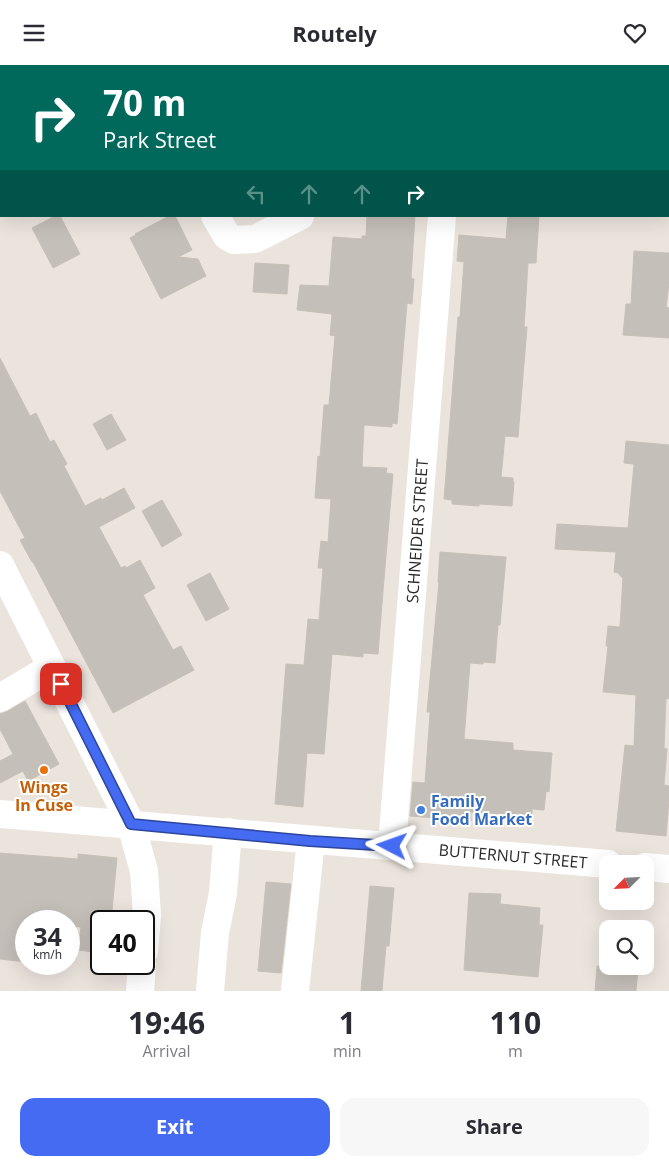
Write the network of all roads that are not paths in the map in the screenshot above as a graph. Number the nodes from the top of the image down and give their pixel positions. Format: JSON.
{"nodes":[{"id":1,"x":298,"y":217,"type":"edge"},
{"id":2,"x":442,"y":217,"type":"edge"},
{"id":3,"x":221,"y":226,"type":"edge"},
{"id":4,"x":0,"y":565,"type":"edge"},
{"id":5,"x":52,"y":667,"type":"junction"},
{"id":6,"x":0,"y":698,"type":"edge"},
{"id":7,"x":0,"y":814,"type":"edge"},
{"id":8,"x":131,"y":824,"type":"junction"},
{"id":9,"x":228,"y":833,"type":"junction"},
{"id":10,"x":310,"y":841,"type":"junction"},
{"id":11,"x":392,"y":846,"type":"junction"},
{"id":12,"x":599,"y":863,"type":"edge"},
{"id":13,"x":654,"y":868,"type":"edge"},
{"id":14,"x":669,"y":869,"type":"edge"},
{"id":15,"x":147,"y":910,"type":"edge"},
{"id":16,"x":141,"y":975,"type":"edge"},
{"id":17,"x":140,"y":991,"type":"edge"},
{"id":18,"x":210,"y":991,"type":"edge"},
{"id":19,"x":295,"y":991,"type":"edge"}],
"edges":[{"from":1,"to":3,"type":"street"},
{"from":2,"to":11,"type":"street","name":"SCHNEIDER STREET"},
{"from":4,"to":5,"type":"street"},
{"from":5,"to":6,"type":"street"},
{"from":5,"to":8,"type":"street"},
{"from":7,"to":8,"type":"street","name":"BUTTERNUT STREET"},
{"from":8,"to":9,"type":"street","name":"BUTTERNUT STREET"},
{"from":8,"to":15,"type":"street"},
{"from":9,"to":10,"type":"street","name":"BUTTERNUT STREET"},
{"from":9,"to":18,"type":"street"},
{"from":10,"to":11,"type":"street","name":"BUTTERNUT STREET"},
{"from":10,"to":19,"type":"street"},
{"from":11,"to":12,"type":"street","name":"BUTTERNUT STREET"},
{"from":13,"to":14,"type":"street"},
{"from":16,"to":17,"type":"street"}]}
